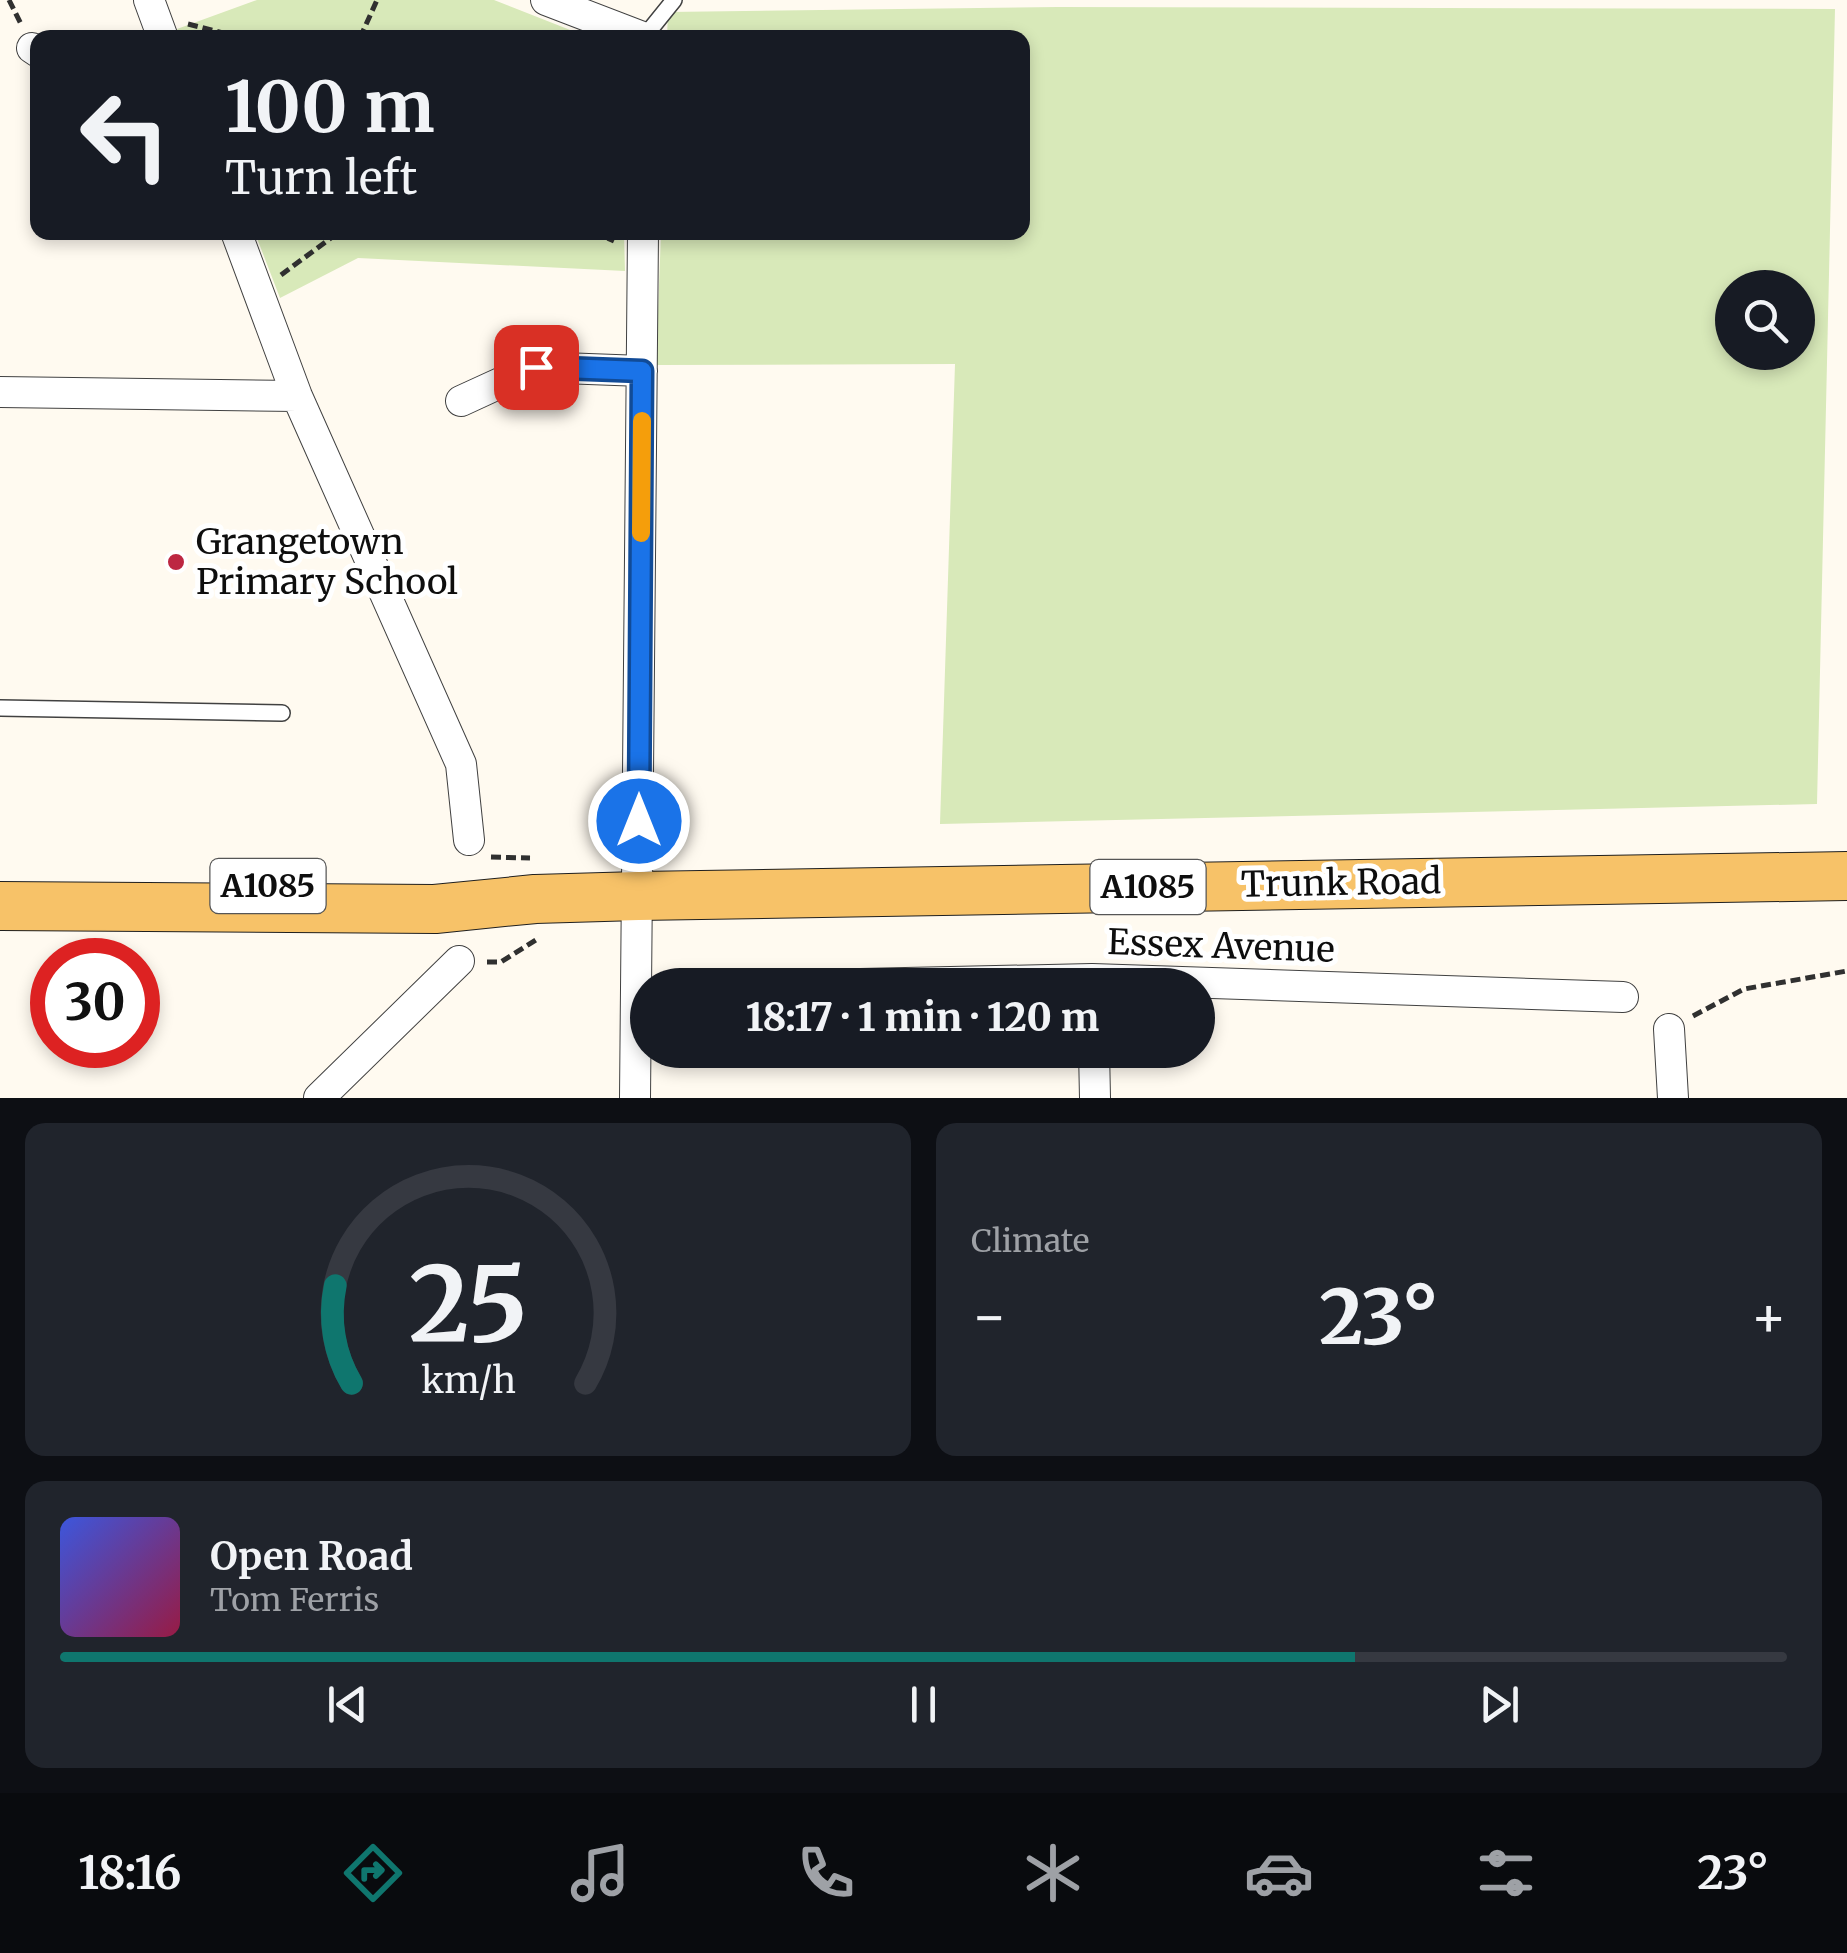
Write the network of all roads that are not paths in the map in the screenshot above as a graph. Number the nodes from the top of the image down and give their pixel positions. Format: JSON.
{"nodes":[{"id":1,"x":546,"y":0,"type":"edge"},
{"id":2,"x":674,"y":0,"type":"edge"},
{"id":3,"x":626,"y":30,"type":"edge"},
{"id":4,"x":650,"y":30,"type":"edge"},
{"id":5,"x":239,"y":240,"type":"edge"},
{"id":6,"x":643,"y":240,"type":"edge"},
{"id":7,"x":642,"y":371,"type":"junction"},
{"id":8,"x":0,"y":392,"type":"edge"},
{"id":9,"x":297,"y":396,"type":"junction"},
{"id":10,"x":461,"y":402,"type":"dead end"},
{"id":11,"x":0,"y":708,"type":"edge"},
{"id":12,"x":282,"y":713,"type":"dead end"},
{"id":13,"x":469,"y":840,"type":"dead end"},
{"id":14,"x":1847,"y":876,"type":"edge"},
{"id":15,"x":0,"y":884,"type":"edge"},
{"id":16,"x":638,"y":896,"type":"junction"},
{"id":17,"x":535,"y":899,"type":"junction"},
{"id":18,"x":0,"y":906,"type":"edge"},
{"id":19,"x":459,"y":961,"type":"dead end"},
{"id":20,"x":641,"y":968,"type":"edge"},
{"id":21,"x":1215,"y":985,"type":"edge"},
{"id":22,"x":1624,"y":997,"type":"dead end"},
{"id":23,"x":1669,"y":1029,"type":"road end"},
{"id":24,"x":637,"y":1068,"type":"edge"},
{"id":25,"x":1094,"y":1068,"type":"edge"},
{"id":26,"x":319,"y":1098,"type":"edge"},
{"id":27,"x":635,"y":1098,"type":"edge"},
{"id":28,"x":1094,"y":1098,"type":"edge"},
{"id":29,"x":1672,"y":1098,"type":"edge"}],
"edges":[{"from":1,"to":3,"type":"street"},
{"from":2,"to":4,"type":"lane"},
{"from":5,"to":9,"type":"street"},
{"from":6,"to":7,"type":"street"},
{"from":7,"to":10,"type":"street"},
{"from":7,"to":16,"type":"street"},
{"from":8,"to":9,"type":"street"},
{"from":9,"to":13,"type":"street"},
{"from":11,"to":12,"type":"lane"},
{"from":14,"to":16,"type":"main road","name":"Trunk Road","number":"A1085"},
{"from":15,"to":17,"type":"main road","number":"A1085"},
{"from":16,"to":17,"type":"main road","name":"Trunk Road","number":"A1085"},
{"from":16,"to":20,"type":"street"},
{"from":17,"to":18,"type":"main road","number":"A1085"},
{"from":19,"to":26,"type":"street"},
{"from":21,"to":22,"type":"street","name":"Essex Avenue"},
{"from":23,"to":29,"type":"street"},
{"from":24,"to":27,"type":"street"},
{"from":25,"to":28,"type":"street"}]}
